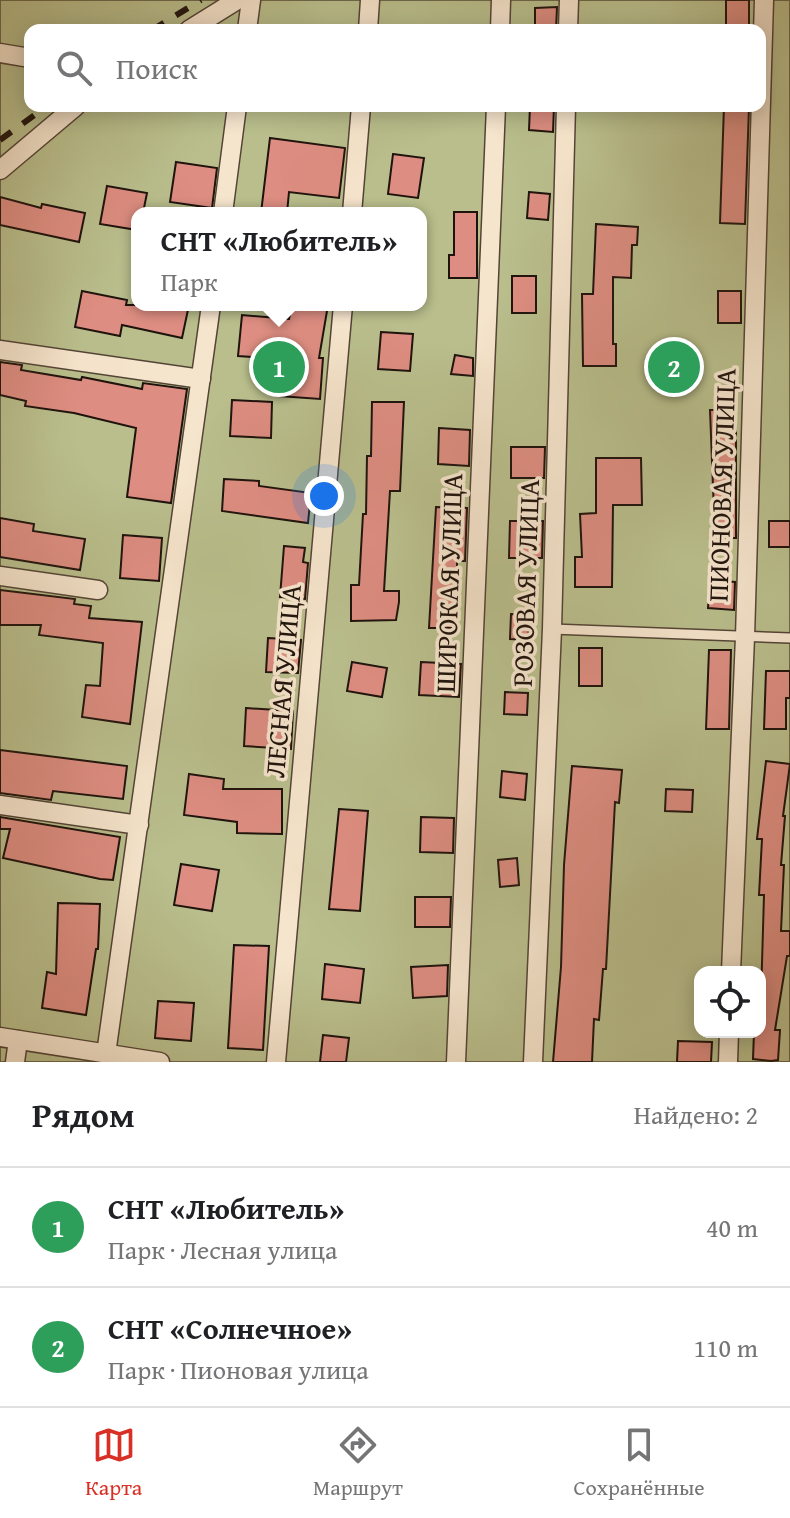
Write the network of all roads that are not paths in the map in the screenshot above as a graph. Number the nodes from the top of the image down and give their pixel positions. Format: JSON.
{"nodes":[{"id":1,"x":237,"y":0,"type":"edge"},
{"id":2,"x":251,"y":0,"type":"edge"},
{"id":3,"x":370,"y":0,"type":"edge"},
{"id":4,"x":501,"y":0,"type":"edge"},
{"id":5,"x":569,"y":0,"type":"edge"},
{"id":6,"x":764,"y":0,"type":"edge"},
{"id":7,"x":199,"y":24,"type":"edge"},
{"id":8,"x":248,"y":24,"type":"edge"},
{"id":9,"x":368,"y":24,"type":"edge"},
{"id":10,"x":500,"y":24,"type":"edge"},
{"id":11,"x":568,"y":24,"type":"edge"},
{"id":12,"x":763,"y":24,"type":"edge"},
{"id":13,"x":0,"y":53,"type":"edge"},
{"id":14,"x":24,"y":57,"type":"edge"},
{"id":15,"x":69,"y":112,"type":"edge"},
{"id":16,"x":236,"y":112,"type":"edge"},
{"id":17,"x":360,"y":112,"type":"edge"},
{"id":18,"x":496,"y":112,"type":"edge"},
{"id":19,"x":566,"y":112,"type":"edge"},
{"id":20,"x":761,"y":112,"type":"edge"},
{"id":21,"x":0,"y":170,"type":"edge"},
{"id":22,"x":224,"y":207,"type":"edge"},
{"id":23,"x":353,"y":207,"type":"edge"},
{"id":24,"x":210,"y":311,"type":"edge"},
{"id":25,"x":342,"y":311,"type":"edge"},
{"id":26,"x":0,"y":350,"type":"edge"},
{"id":27,"x":201,"y":379,"type":"junction"},
{"id":28,"x":0,"y":576,"type":"edge"},
{"id":29,"x":98,"y":590,"type":"dead end"},
{"id":30,"x":552,"y":629,"type":"junction"},
{"id":31,"x":745,"y":637,"type":"junction"},
{"id":32,"x":790,"y":638,"type":"edge"},
{"id":33,"x":0,"y":805,"type":"edge"},
{"id":34,"x":139,"y":825,"type":"junction"},
{"id":35,"x":731,"y":966,"type":"edge"},
{"id":36,"x":9,"y":1038,"type":"edge"},
{"id":37,"x":729,"y":1038,"type":"edge"},
{"id":38,"x":106,"y":1054,"type":"junction"},
{"id":39,"x":15,"y":1062,"type":"edge"},
{"id":40,"x":160,"y":1062,"type":"edge"},
{"id":41,"x":276,"y":1062,"type":"edge"},
{"id":42,"x":456,"y":1062,"type":"edge"},
{"id":43,"x":533,"y":1062,"type":"edge"},
{"id":44,"x":728,"y":1062,"type":"edge"}],
"edges":[{"from":1,"to":7,"type":"street"},
{"from":2,"to":8,"type":"street"},
{"from":3,"to":9,"type":"street"},
{"from":4,"to":10,"type":"street"},
{"from":5,"to":11,"type":"street"},
{"from":6,"to":12,"type":"street","name":"ПИОНОВАЯ УЛИЦА"},
{"from":13,"to":14,"type":"street"},
{"from":15,"to":21,"type":"street"},
{"from":16,"to":22,"type":"street"},
{"from":17,"to":23,"type":"street"},
{"from":18,"to":42,"type":"street","name":"ШИРОКАЯ УЛИЦА"},
{"from":19,"to":30,"type":"street","name":"РОЗОВАЯ УЛИЦА"},
{"from":20,"to":31,"type":"street","name":"ПИОНОВАЯ УЛИЦА"},
{"from":24,"to":27,"type":"street"},
{"from":25,"to":41,"type":"street","name":"ЛЕСНАЯ УЛИЦА"},
{"from":26,"to":27,"type":"street"},
{"from":27,"to":34,"type":"street"},
{"from":28,"to":29,"type":"street"},
{"from":30,"to":31,"type":"lane"},
{"from":30,"to":43,"type":"street","name":"РОЗОВАЯ УЛИЦА"},
{"from":31,"to":32,"type":"lane"},
{"from":31,"to":35,"type":"street","name":"ПИОНОВАЯ УЛИЦА"},
{"from":33,"to":34,"type":"street"},
{"from":34,"to":38,"type":"street"},
{"from":36,"to":38,"type":"street"},
{"from":36,"to":39,"type":"street"},
{"from":37,"to":44,"type":"street"},
{"from":38,"to":40,"type":"street"}]}
